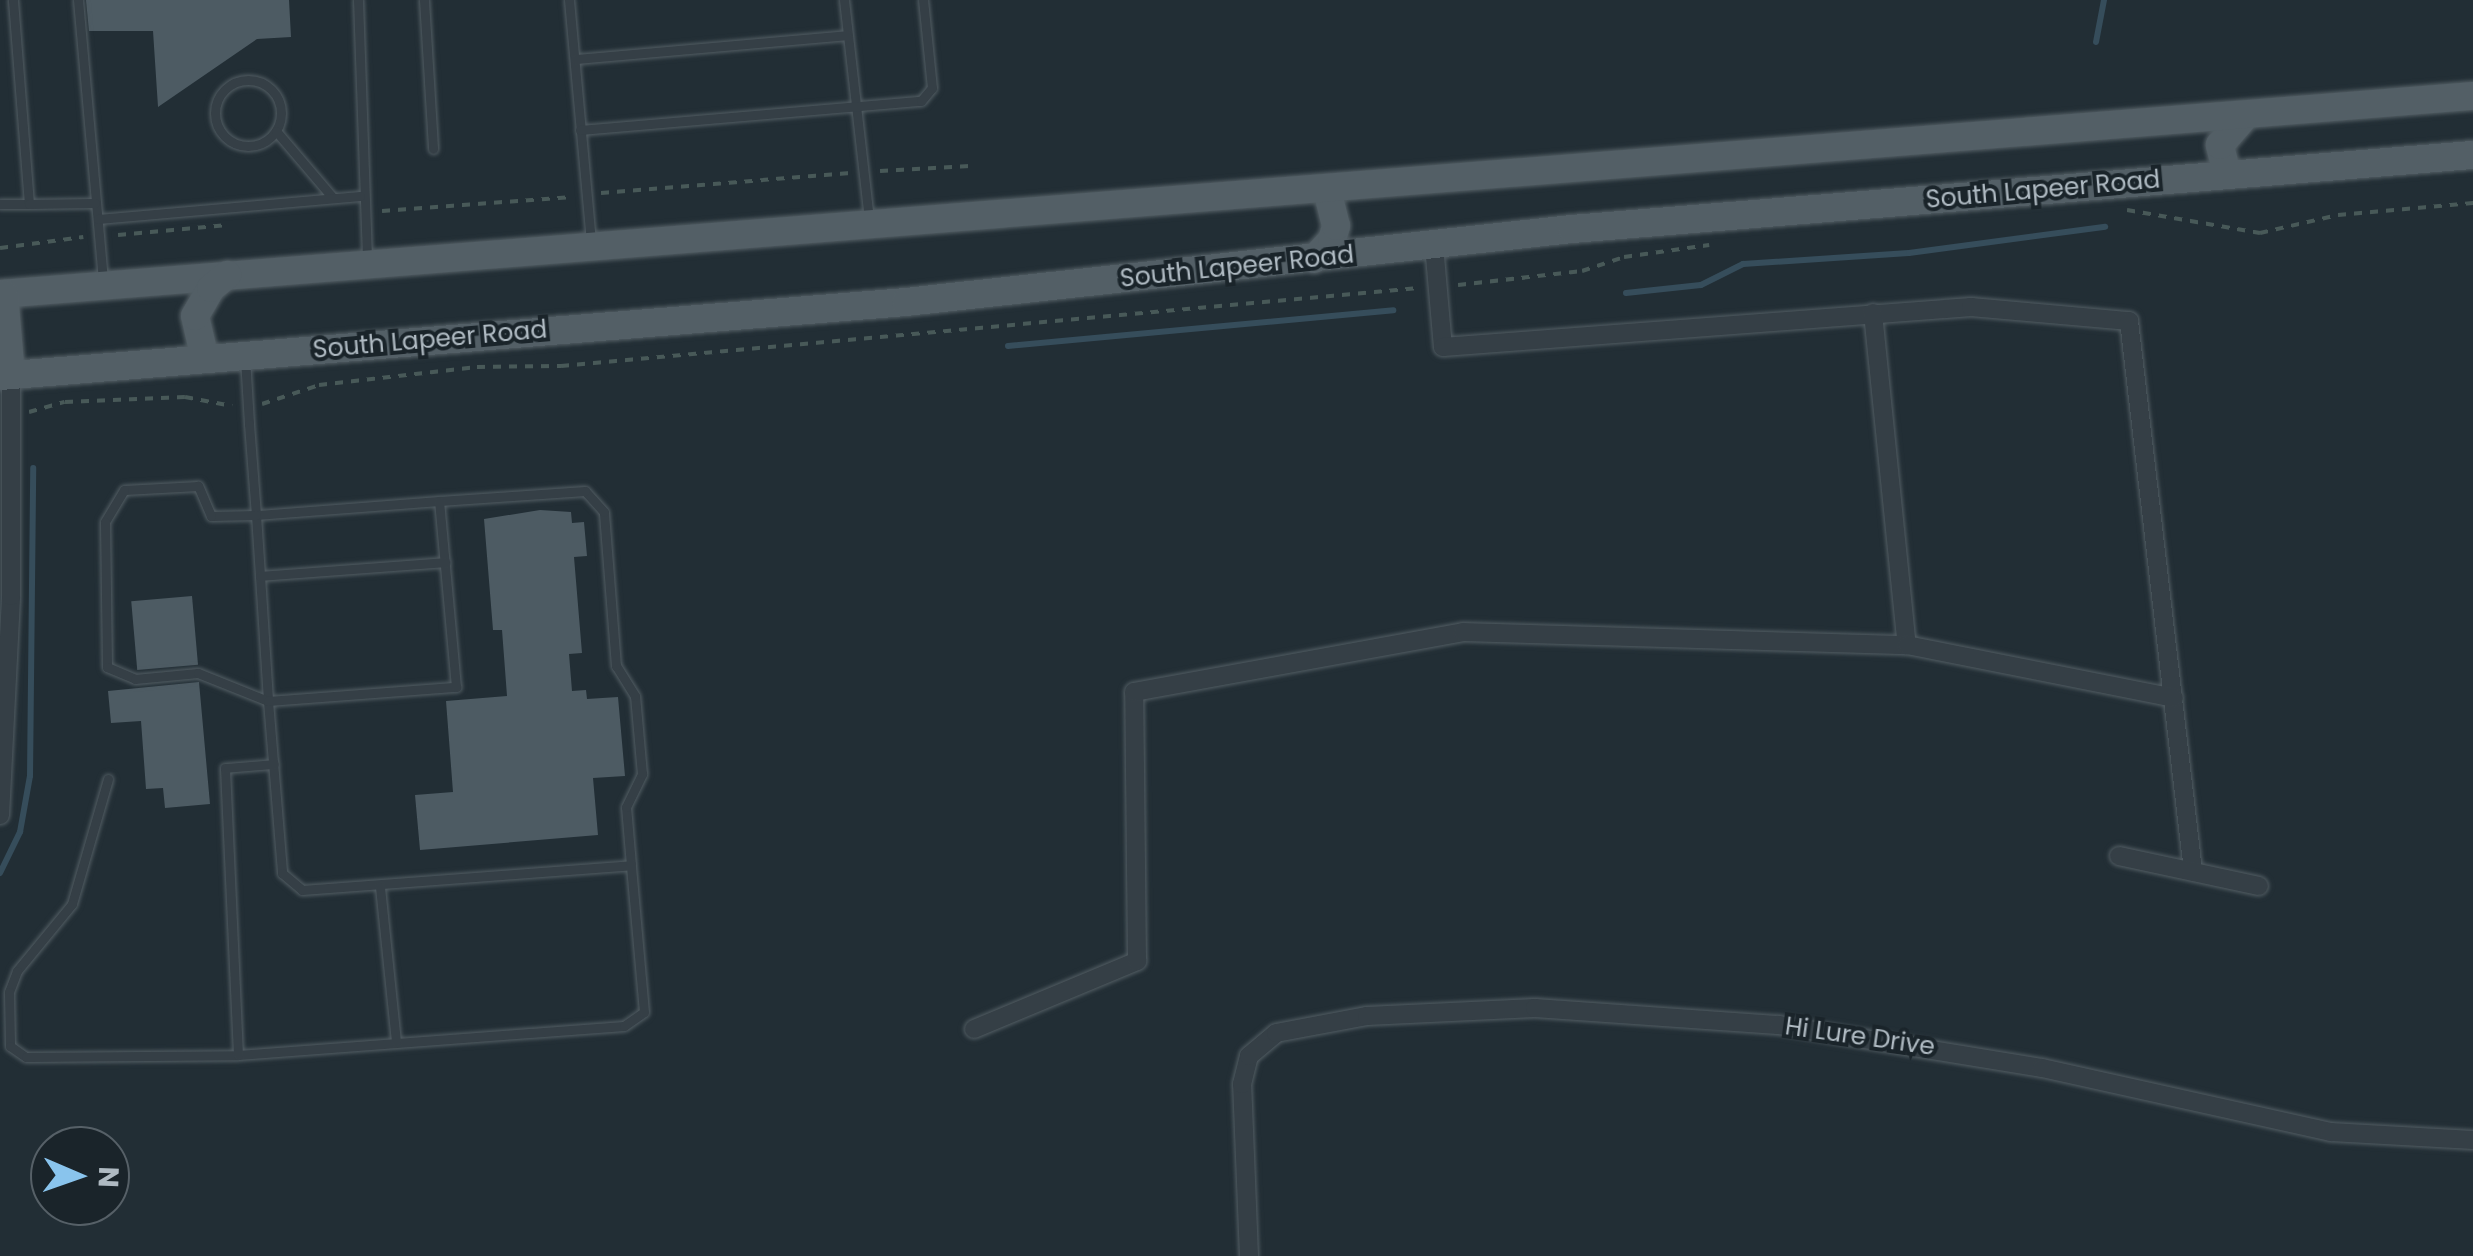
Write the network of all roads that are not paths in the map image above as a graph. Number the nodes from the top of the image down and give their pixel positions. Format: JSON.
{"nodes":[{"id":1,"x":12,"y":0,"type":"edge"},
{"id":2,"x":78,"y":0,"type":"edge"},
{"id":3,"x":358,"y":0,"type":"edge"},
{"id":4,"x":424,"y":0,"type":"edge"},
{"id":5,"x":569,"y":0,"type":"edge"},
{"id":6,"x":844,"y":0,"type":"edge"},
{"id":7,"x":923,"y":0,"type":"edge"},
{"id":8,"x":847,"y":35,"type":"junction"},
{"id":9,"x":575,"y":59,"type":"junction"},
{"id":10,"x":2473,"y":96,"type":"edge"},
{"id":11,"x":854,"y":108,"type":"junction"},
{"id":12,"x":2245,"y":116,"type":"junction"},
{"id":13,"x":580,"y":130,"type":"junction"},
{"id":14,"x":276,"y":131,"type":"junction"},
{"id":15,"x":434,"y":149,"type":"dead end"},
{"id":16,"x":2473,"y":154,"type":"edge"},
{"id":17,"x":2227,"y":174,"type":"junction"},
{"id":18,"x":1327,"y":190,"type":"junction"},
{"id":19,"x":360,"y":196,"type":"junction"},
{"id":20,"x":333,"y":198,"type":"junction"},
{"id":21,"x":0,"y":204,"type":"edge"},
{"id":22,"x":29,"y":204,"type":"junction"},
{"id":23,"x":95,"y":204,"type":"junction"},
{"id":24,"x":98,"y":220,"type":"junction"},
{"id":25,"x":869,"y":222,"type":"junction"},
{"id":26,"x":1434,"y":245,"type":"junction"},
{"id":27,"x":591,"y":246,"type":"junction"},
{"id":28,"x":1314,"y":259,"type":"junction"},
{"id":29,"x":367,"y":264,"type":"junction"},
{"id":30,"x":228,"y":275,"type":"junction"},
{"id":31,"x":104,"y":286,"type":"junction"},
{"id":32,"x":2,"y":294,"type":"edge"},
{"id":33,"x":1873,"y":313,"type":"junction"},
{"id":34,"x":244,"y":355,"type":"junction"},
{"id":35,"x":205,"y":359,"type":"junction"},
{"id":36,"x":5,"y":376,"type":"edge"},
{"id":37,"x":440,"y":501,"type":"junction"},
{"id":38,"x":256,"y":514,"type":"junction"},
{"id":39,"x":445,"y":562,"type":"junction"},
{"id":40,"x":260,"y":576,"type":"junction"},
{"id":41,"x":1907,"y":645,"type":"junction"},
{"id":42,"x":2174,"y":698,"type":"junction"},
{"id":43,"x":268,"y":702,"type":"junction"},
{"id":44,"x":274,"y":764,"type":"junction"},
{"id":45,"x":108,"y":779,"type":"dead end"},
{"id":46,"x":0,"y":815,"type":"edge"},
{"id":47,"x":2120,"y":856,"type":"dead end"},
{"id":48,"x":630,"y":865,"type":"junction"},
{"id":49,"x":2193,"y":871,"type":"junction"},
{"id":50,"x":2260,"y":886,"type":"dead end"},
{"id":51,"x":380,"y":887,"type":"junction"},
{"id":52,"x":974,"y":1029,"type":"dead end"},
{"id":53,"x":396,"y":1041,"type":"junction"},
{"id":54,"x":238,"y":1056,"type":"junction"},
{"id":55,"x":2473,"y":1140,"type":"edge"},
{"id":56,"x":1249,"y":1256,"type":"edge"}],
"edges":[{"from":1,"to":22,"type":"lane"},
{"from":2,"to":23,"type":"lane"},
{"from":3,"to":19,"type":"lane"},
{"from":4,"to":15,"type":"lane"},
{"from":5,"to":9,"type":"lane"},
{"from":6,"to":8,"type":"lane"},
{"from":7,"to":11,"type":"lane"},
{"from":8,"to":9,"type":"lane"},
{"from":8,"to":11,"type":"lane"},
{"from":9,"to":13,"type":"lane"},
{"from":10,"to":12,"type":"main road"},
{"from":11,"to":13,"type":"lane"},
{"from":11,"to":25,"type":"lane"},
{"from":12,"to":17,"type":"main road"},
{"from":12,"to":18,"type":"main road"},
{"from":13,"to":27,"type":"lane"},
{"from":14,"to":14,"type":"lane"},
{"from":14,"to":20,"type":"lane"},
{"from":16,"to":17,"type":"main road","name":"South Lapeer Road"},
{"from":17,"to":26,"type":"main road","name":"South Lapeer Road"},
{"from":18,"to":25,"type":"main road"},
{"from":18,"to":28,"type":"main road"},
{"from":19,"to":20,"type":"lane"},
{"from":19,"to":29,"type":"lane"},
{"from":20,"to":24,"type":"lane"},
{"from":21,"to":22,"type":"lane"},
{"from":22,"to":23,"type":"lane"},
{"from":23,"to":24,"type":"lane"},
{"from":24,"to":31,"type":"lane"},
{"from":25,"to":27,"type":"main road"},
{"from":26,"to":28,"type":"main road","name":"South Lapeer Road"},
{"from":26,"to":33,"type":"street"},
{"from":27,"to":29,"type":"main road"},
{"from":28,"to":34,"type":"main road","name":"South Lapeer Road"},
{"from":29,"to":30,"type":"main road"},
{"from":30,"to":31,"type":"main road"},
{"from":30,"to":35,"type":"main road"},
{"from":31,"to":32,"type":"main road"},
{"from":32,"to":36,"type":"main road"},
{"from":33,"to":41,"type":"street"},
{"from":33,"to":42,"type":"street"},
{"from":34,"to":35,"type":"main road","name":"South Lapeer Road"},
{"from":34,"to":38,"type":"lane"},
{"from":35,"to":36,"type":"main road","name":"South Lapeer Road"},
{"from":36,"to":46,"type":"street"},
{"from":37,"to":38,"type":"lane"},
{"from":37,"to":39,"type":"lane"},
{"from":37,"to":48,"type":"lane"},
{"from":38,"to":40,"type":"lane"},
{"from":38,"to":43,"type":"lane"},
{"from":39,"to":40,"type":"lane"},
{"from":39,"to":43,"type":"lane"},
{"from":40,"to":43,"type":"lane"},
{"from":41,"to":42,"type":"street"},
{"from":41,"to":52,"type":"street"},
{"from":42,"to":49,"type":"street"},
{"from":43,"to":44,"type":"lane"},
{"from":44,"to":51,"type":"lane"},
{"from":44,"to":54,"type":"lane"},
{"from":45,"to":54,"type":"lane"},
{"from":47,"to":49,"type":"street"},
{"from":48,"to":51,"type":"lane"},
{"from":48,"to":53,"type":"lane"},
{"from":49,"to":50,"type":"street"},
{"from":51,"to":53,"type":"lane"},
{"from":53,"to":54,"type":"lane"},
{"from":55,"to":56,"type":"street","name":"Hi Lure Drive"}]}
